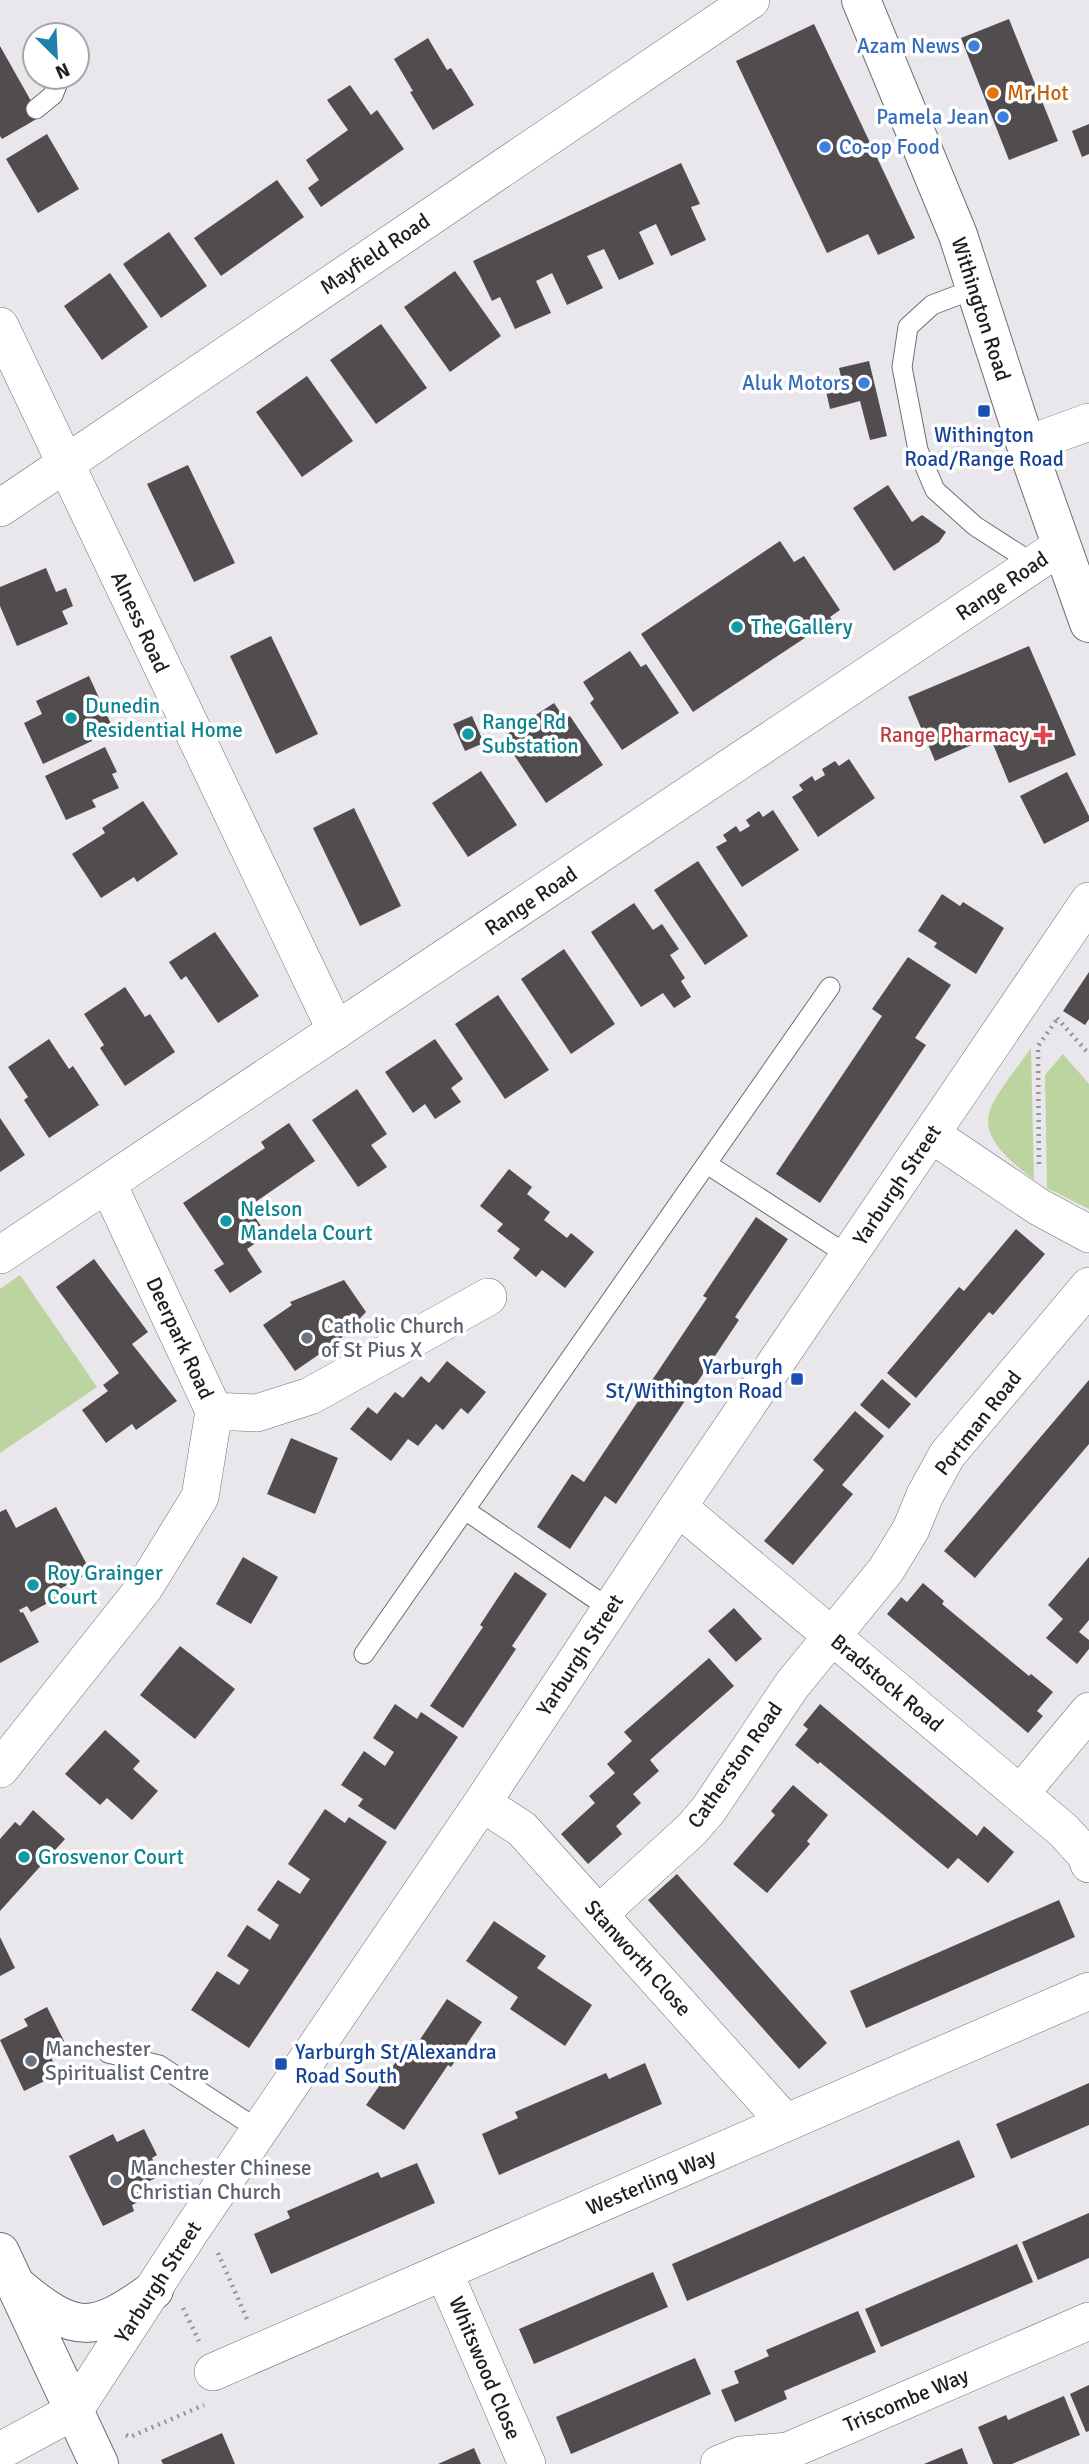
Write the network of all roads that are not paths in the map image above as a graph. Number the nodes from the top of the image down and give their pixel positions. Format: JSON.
{"nodes":[{"id":1,"x":751,"y":0,"type":"edge"},
{"id":2,"x":861,"y":0,"type":"edge"},
{"id":3,"x":55,"y":91,"type":"edge"},
{"id":4,"x":36,"y":109,"type":"dead end"},
{"id":5,"x":974,"y":289,"type":"junction"},
{"id":6,"x":0,"y":326,"type":"edge"},
{"id":7,"x":1089,"y":422,"type":"edge"},
{"id":8,"x":1026,"y":445,"type":"junction"},
{"id":9,"x":66,"y":464,"type":"junction"},
{"id":10,"x":0,"y":508,"type":"edge"},
{"id":11,"x":1048,"y":555,"type":"junction"},
{"id":12,"x":1089,"y":623,"type":"edge"},
{"id":13,"x":1089,"y":901,"type":"edge"},
{"id":14,"x":830,"y":988,"type":"dead end"},
{"id":15,"x":336,"y":1031,"type":"junction"},
{"id":16,"x":931,"y":1134,"type":"junction"},
{"id":17,"x":707,"y":1164,"type":"junction"},
{"id":18,"x":108,"y":1184,"type":"junction"},
{"id":19,"x":1089,"y":1234,"type":"edge"},
{"id":20,"x":0,"y":1255,"type":"edge"},
{"id":21,"x":849,"y":1256,"type":"junction"},
{"id":22,"x":1089,"y":1286,"type":"edge"},
{"id":23,"x":488,"y":1297,"type":"dead end"},
{"id":24,"x":214,"y":1411,"type":"junction"},
{"id":25,"x":678,"y":1507,"type":"junction"},
{"id":26,"x":465,"y":1510,"type":"junction"},
{"id":27,"x":610,"y":1609,"type":"junction"},
{"id":28,"x":831,"y":1635,"type":"junction"},
{"id":29,"x":364,"y":1654,"type":"dead end"},
{"id":30,"x":1089,"y":1711,"type":"edge"},
{"id":31,"x":0,"y":1769,"type":"edge"},
{"id":32,"x":1020,"y":1794,"type":"junction"},
{"id":33,"x":482,"y":1803,"type":"junction"},
{"id":34,"x":1089,"y":1864,"type":"edge"},
{"id":35,"x":599,"y":1914,"type":"junction"},
{"id":36,"x":1089,"y":1992,"type":"edge"},
{"id":37,"x":108,"y":2053,"type":"dead end"},
{"id":38,"x":786,"y":2123,"type":"junction"},
{"id":39,"x":259,"y":2130,"type":"junction"},
{"id":40,"x":7,"y":2272,"type":"edge"},
{"id":41,"x":444,"y":2272,"type":"junction"},
{"id":42,"x":154,"y":2290,"type":"junction"},
{"id":43,"x":1089,"y":2321,"type":"edge"},
{"id":44,"x":213,"y":2372,"type":"road end"},
{"id":45,"x":74,"y":2411,"type":"junction"},
{"id":46,"x":0,"y":2451,"type":"edge"},
{"id":47,"x":99,"y":2464,"type":"edge"},
{"id":48,"x":527,"y":2464,"type":"edge"},
{"id":49,"x":719,"y":2464,"type":"edge"}],
"edges":[{"from":1,"to":9,"type":"street","name":"Mayfield Road"},
{"from":2,"to":5,"type":"street","name":"Withington Road"},
{"from":3,"to":4,"type":"lane"},
{"from":5,"to":8,"type":"street","name":"Withington Road"},
{"from":5,"to":11,"type":"lane"},
{"from":6,"to":9,"type":"street","name":"Alness Road"},
{"from":7,"to":8,"type":"street"},
{"from":8,"to":11,"type":"street","name":"Withington Road"},
{"from":9,"to":10,"type":"street","name":"Mayfield Road"},
{"from":9,"to":15,"type":"street","name":"Alness Road"},
{"from":11,"to":12,"type":"street","name":"Withington Road"},
{"from":11,"to":15,"type":"street","name":"Range Road"},
{"from":13,"to":16,"type":"street","name":"Yarburgh Street"},
{"from":14,"to":17,"type":"lane"},
{"from":15,"to":18,"type":"street","name":"Range Road"},
{"from":16,"to":19,"type":"street"},
{"from":16,"to":21,"type":"street","name":"Yarburgh Street"},
{"from":17,"to":21,"type":"lane"},
{"from":17,"to":26,"type":"lane"},
{"from":18,"to":20,"type":"street","name":"Range Road"},
{"from":18,"to":24,"type":"street","name":"Deerpark Road"},
{"from":21,"to":25,"type":"street","name":"Yarburgh Street"},
{"from":22,"to":28,"type":"street","name":"Portman Road"},
{"from":23,"to":24,"type":"street"},
{"from":24,"to":31,"type":"street","name":"Deerpark Road"},
{"from":25,"to":27,"type":"street","name":"Yarburgh Street"},
{"from":25,"to":28,"type":"street","name":"Bradstock Road"},
{"from":26,"to":27,"type":"lane"},
{"from":26,"to":29,"type":"lane"},
{"from":27,"to":33,"type":"street","name":"Yarburgh Street"},
{"from":28,"to":32,"type":"street","name":"Bradstock Road"},
{"from":28,"to":35,"type":"street","name":"Catherston Road"},
{"from":30,"to":32,"type":"street"},
{"from":32,"to":34,"type":"street","name":"Bradstock Road"},
{"from":33,"to":35,"type":"street","name":"Stanworth Close"},
{"from":33,"to":39,"type":"street","name":"Yarburgh Street"},
{"from":35,"to":38,"type":"street","name":"Stanworth Close"},
{"from":36,"to":38,"type":"street","name":"Westerling Way"},
{"from":37,"to":39,"type":"lane"},
{"from":38,"to":41,"type":"street","name":"Westerling Way"},
{"from":39,"to":42,"type":"street","name":"Yarburgh Street"},
{"from":40,"to":42,"type":"street"},
{"from":40,"to":45,"type":"street"},
{"from":41,"to":44,"type":"street","name":"Westerling Way"},
{"from":41,"to":48,"type":"street","name":"Whitswood Close"},
{"from":42,"to":45,"type":"street","name":"Yarburgh Street"},
{"from":43,"to":49,"type":"street","name":"Triscombe Way"},
{"from":45,"to":46,"type":"street"},
{"from":45,"to":47,"type":"street"}]}
